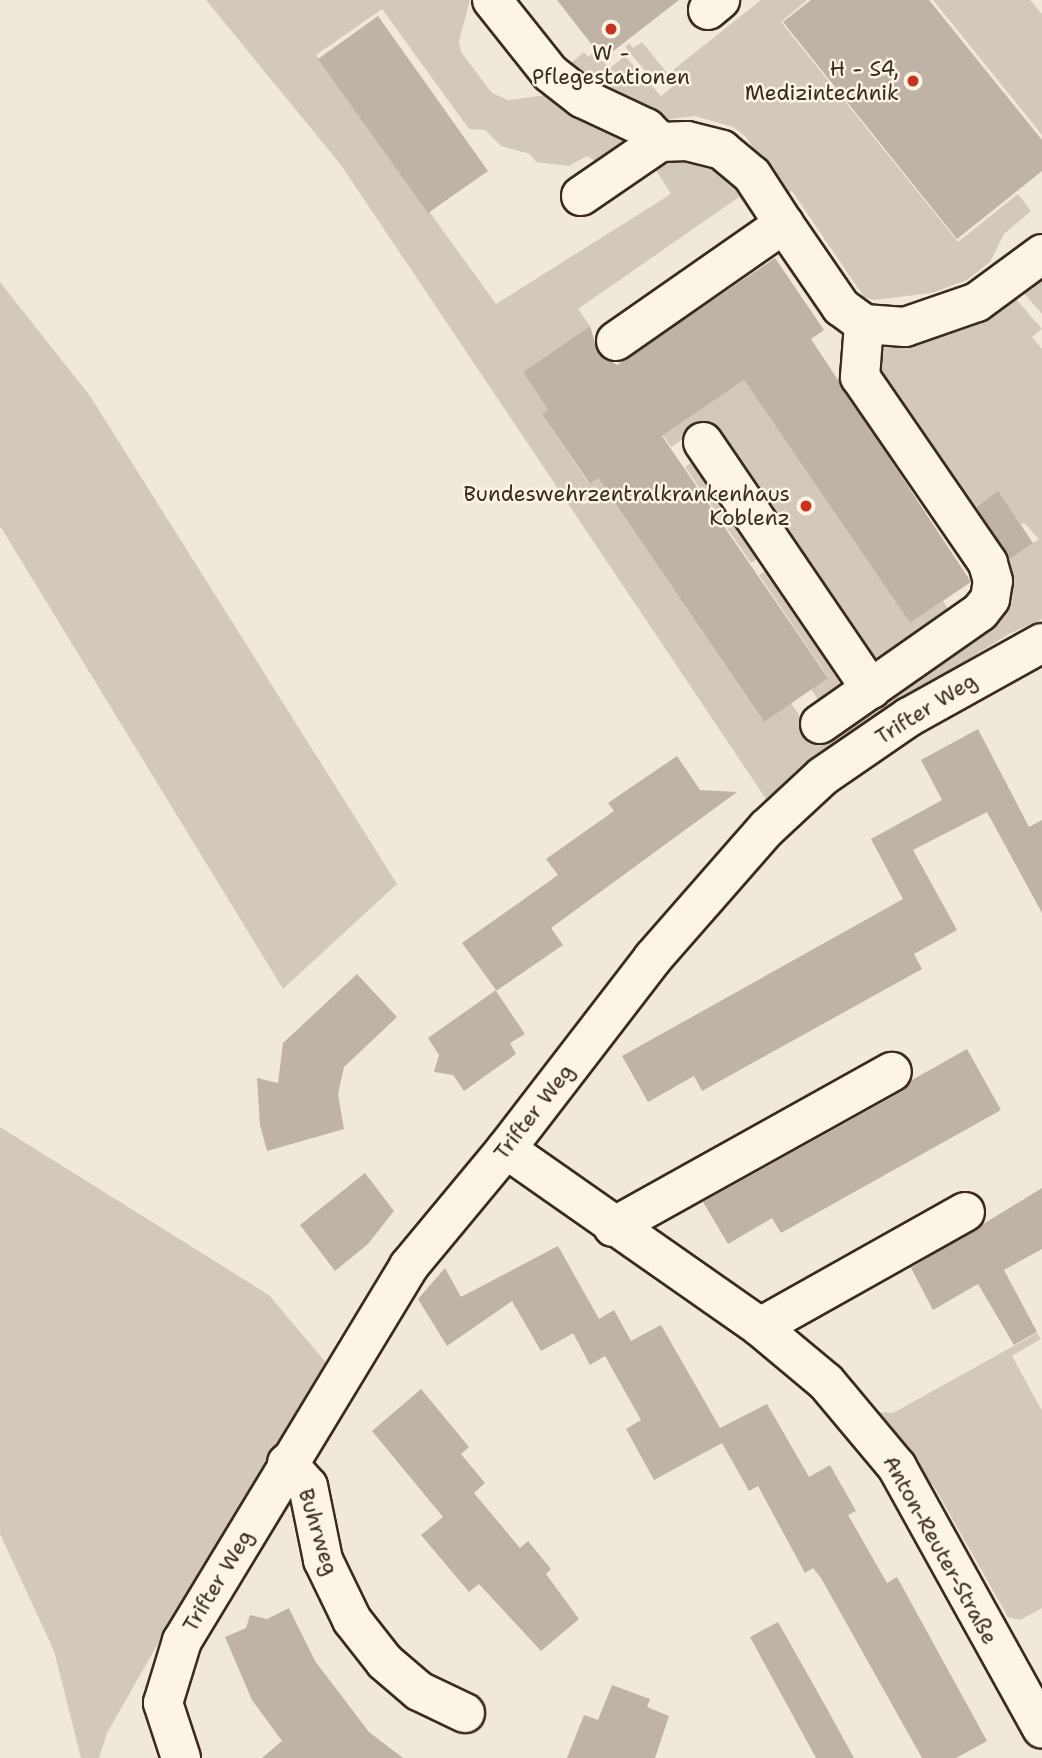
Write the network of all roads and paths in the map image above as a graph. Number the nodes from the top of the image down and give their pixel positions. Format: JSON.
{"nodes":[{"id":1,"x":492,"y":0,"type":"edge"},
{"id":2,"x":660,"y":142,"type":"junction"},
{"id":3,"x":581,"y":196,"type":"dead end"},
{"id":4,"x":784,"y":224,"type":"junction"},
{"id":5,"x":1042,"y":254,"type":"edge"},
{"id":6,"x":864,"y":324,"type":"junction"},
{"id":7,"x":616,"y":341,"type":"dead end"},
{"id":8,"x":703,"y":442,"type":"dead end"},
{"id":9,"x":1037,"y":654,"type":"edge"},
{"id":10,"x":871,"y":689,"type":"junction"},
{"id":11,"x":821,"y":724,"type":"dead end"},
{"id":12,"x":892,"y":1072,"type":"dead end"},
{"id":13,"x":506,"y":1149,"type":"junction"},
{"id":14,"x":965,"y":1212,"type":"dead end"},
{"id":15,"x":613,"y":1227,"type":"junction"},
{"id":16,"x":760,"y":1327,"type":"junction"},
{"id":17,"x":287,"y":1464,"type":"junction"},
{"id":18,"x":465,"y":1713,"type":"dead end"},
{"id":19,"x":1042,"y":1729,"type":"edge"},
{"id":20,"x":181,"y":1758,"type":"edge"}],
"edges":[{"from":1,"to":2,"type":"street"},
{"from":2,"to":3,"type":"street"},
{"from":2,"to":4,"type":"street"},
{"from":4,"to":6,"type":"street"},
{"from":4,"to":7,"type":"street"},
{"from":5,"to":6,"type":"street"},
{"from":6,"to":10,"type":"street"},
{"from":8,"to":10,"type":"street"},
{"from":9,"to":13,"type":"street","name":"Trifter Weg"},
{"from":10,"to":11,"type":"street"},
{"from":12,"to":15,"type":"street"},
{"from":13,"to":15,"type":"street","name":"Anton-Reuter-Straße"},
{"from":13,"to":17,"type":"street","name":"Trifter Weg"},
{"from":14,"to":16,"type":"street"},
{"from":15,"to":16,"type":"street","name":"Anton-Reuter-Straße"},
{"from":16,"to":19,"type":"street","name":"Anton-Reuter-Straße"},
{"from":17,"to":18,"type":"street","name":"Buhrweg"},
{"from":17,"to":20,"type":"street","name":"Trifter Weg"}]}
